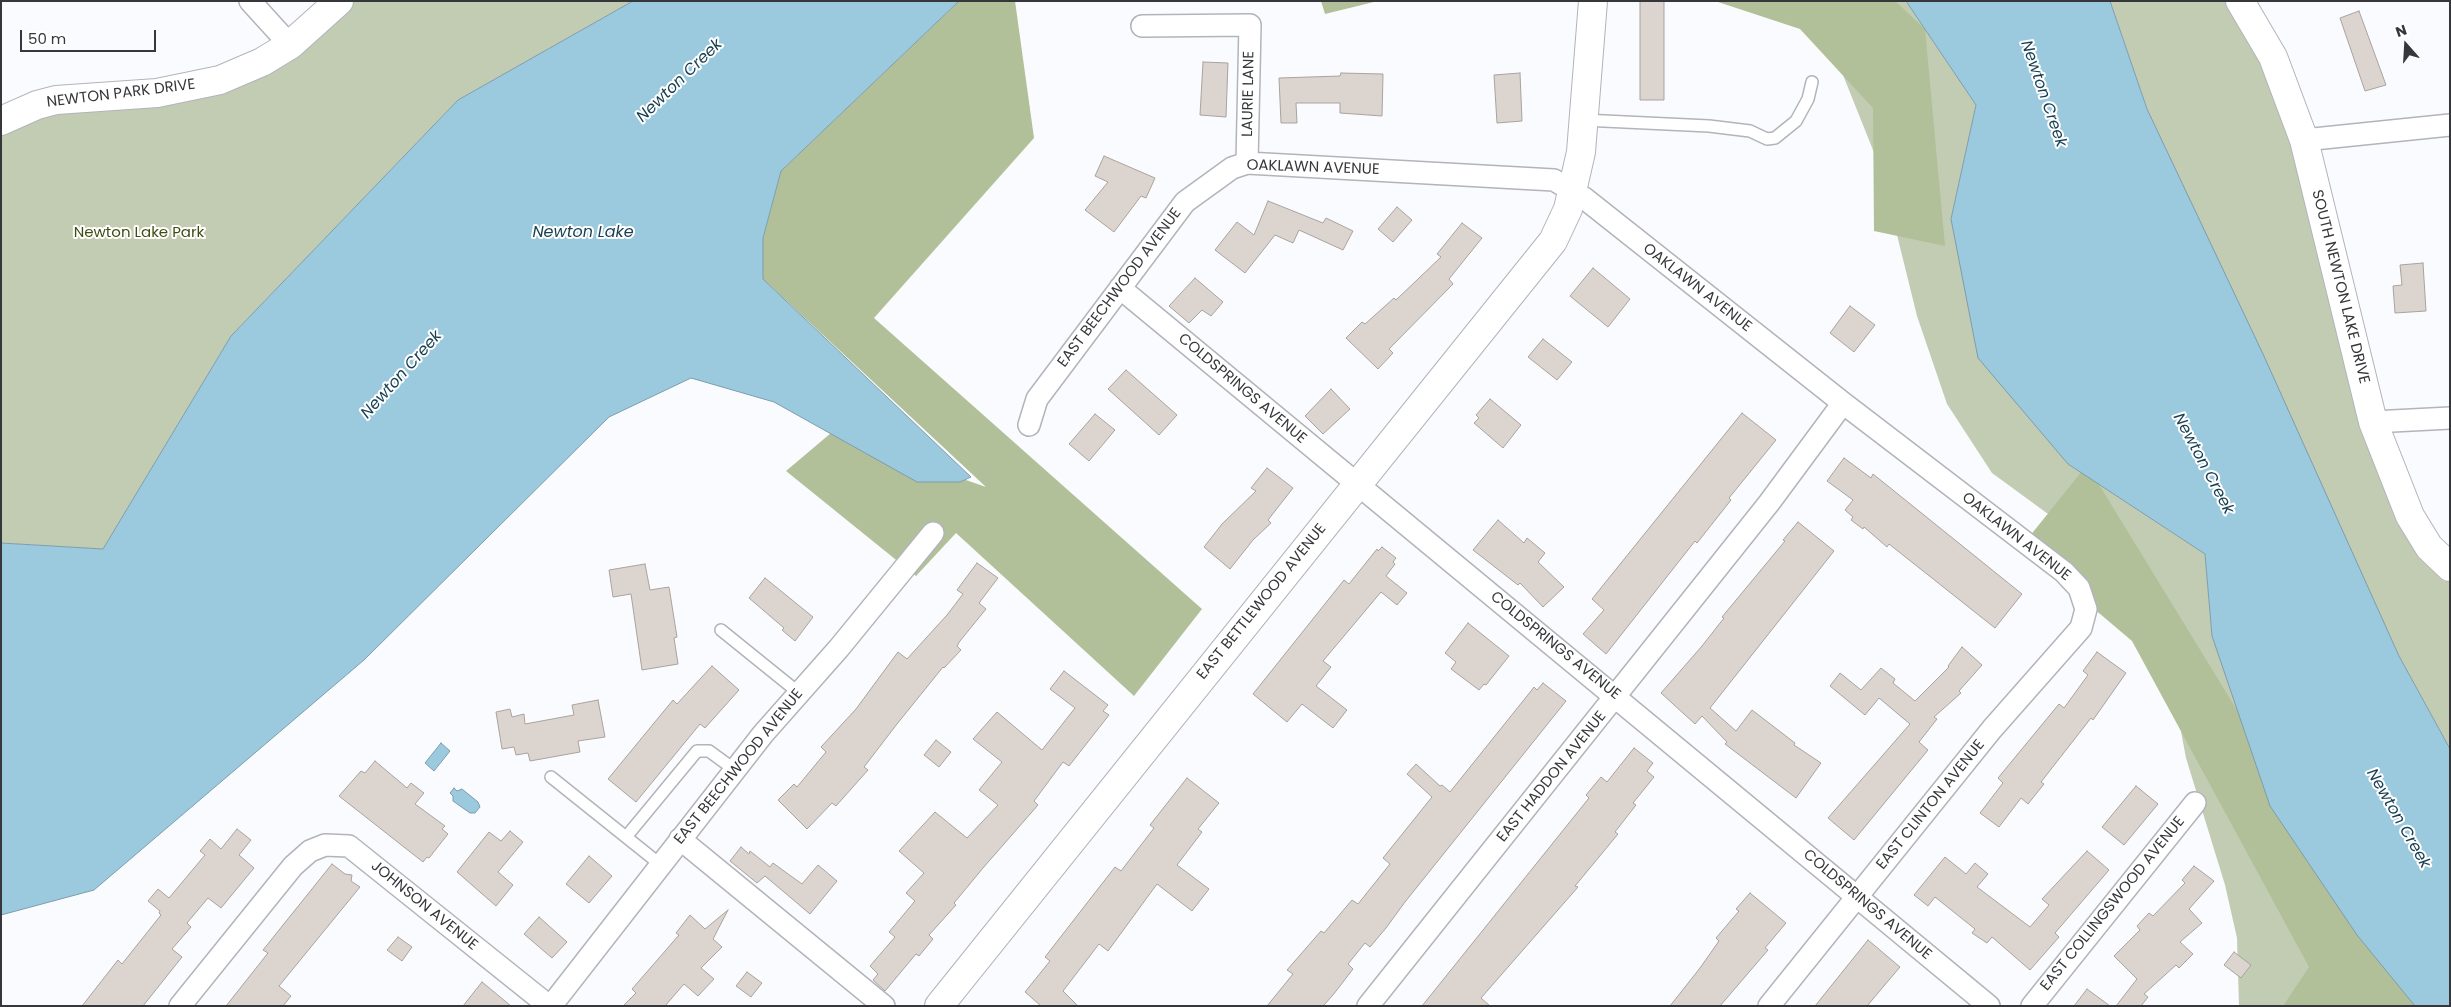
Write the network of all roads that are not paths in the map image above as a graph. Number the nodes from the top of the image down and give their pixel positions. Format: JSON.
{"nodes":[{"id":1,"x":250,"y":1,"type":"edge"},
{"id":2,"x":339,"y":1,"type":"edge"},
{"id":3,"x":1593,"y":1,"type":"edge"},
{"id":4,"x":2240,"y":1,"type":"edge"},
{"id":5,"x":1142,"y":26,"type":"dead end"},
{"id":6,"x":290,"y":45,"type":"junction"},
{"id":7,"x":1812,"y":82,"type":"dead end"},
{"id":8,"x":1583,"y":120,"type":"junction"},
{"id":9,"x":1,"y":121,"type":"edge"},
{"id":10,"x":2450,"y":125,"type":"edge"},
{"id":11,"x":2304,"y":140,"type":"junction"},
{"id":12,"x":1240,"y":165,"type":"junction"},
{"id":13,"x":1572,"y":192,"type":"junction"},
{"id":14,"x":1120,"y":288,"type":"junction"},
{"id":15,"x":1843,"y":403,"type":"junction"},
{"id":16,"x":2450,"y":418,"type":"edge"},
{"id":17,"x":2373,"y":422,"type":"junction"},
{"id":18,"x":1029,"y":425,"type":"dead end"},
{"id":19,"x":1357,"y":484,"type":"junction"},
{"id":20,"x":933,"y":533,"type":"dead end"},
{"id":21,"x":2450,"y":567,"type":"edge"},
{"id":22,"x":2084,"y":603,"type":"joint"},
{"id":23,"x":721,"y":630,"type":"dead end"},
{"id":24,"x":799,"y":693,"type":"junction"},
{"id":25,"x":1617,"y":696,"type":"junction"},
{"id":26,"x":735,"y":770,"type":"junction"},
{"id":27,"x":551,"y":777,"type":"dead end"},
{"id":28,"x":2194,"y":803,"type":"dead end"},
{"id":29,"x":626,"y":837,"type":"junction"},
{"id":30,"x":680,"y":840,"type":"junction"},
{"id":31,"x":660,"y":865,"type":"junction"},
{"id":32,"x":1857,"y":896,"type":"junction"},
{"id":33,"x":180,"y":1006,"type":"edge"},
{"id":34,"x":550,"y":1006,"type":"edge"},
{"id":35,"x":884,"y":1006,"type":"edge"},
{"id":36,"x":939,"y":1006,"type":"edge"},
{"id":37,"x":1368,"y":1006,"type":"edge"},
{"id":38,"x":1769,"y":1006,"type":"edge"},
{"id":39,"x":1989,"y":1006,"type":"edge"},
{"id":40,"x":2032,"y":1006,"type":"edge"}],
"edges":[{"from":1,"to":6,"type":"street"},
{"from":2,"to":6,"type":"street","name":"NEWTON PARK DRIVE"},
{"from":3,"to":8,"type":"street","name":"EAST BETTLEWOOD AVENUE"},
{"from":4,"to":11,"type":"street","name":"SOUTH NEWTON LAKE DRIVE"},
{"from":5,"to":12,"type":"street","name":"LAURIE LANE"},
{"from":6,"to":9,"type":"street","name":"NEWTON PARK DRIVE"},
{"from":7,"to":8,"type":"lane"},
{"from":8,"to":13,"type":"street","name":"EAST BETTLEWOOD AVENUE"},
{"from":10,"to":11,"type":"street"},
{"from":11,"to":17,"type":"street","name":"SOUTH NEWTON LAKE DRIVE"},
{"from":12,"to":13,"type":"street","name":"OAKLAWN AVENUE"},
{"from":12,"to":14,"type":"street","name":"EAST BEECHWOOD AVENUE"},
{"from":13,"to":15,"type":"street","name":"OAKLAWN AVENUE"},
{"from":13,"to":19,"type":"street","name":"EAST BETTLEWOOD AVENUE"},
{"from":14,"to":18,"type":"street","name":"EAST BEECHWOOD AVENUE"},
{"from":14,"to":19,"type":"street","name":"COLDSPRINGS AVENUE"},
{"from":15,"to":22,"type":"street","name":"OAKLAWN AVENUE"},
{"from":15,"to":25,"type":"street","name":"EAST HADDON AVENUE"},
{"from":16,"to":17,"type":"street"},
{"from":17,"to":21,"type":"street","name":"SOUTH NEWTON LAKE DRIVE"},
{"from":19,"to":25,"type":"street","name":"COLDSPRINGS AVENUE"},
{"from":19,"to":36,"type":"street","name":"EAST BETTLEWOOD AVENUE"},
{"from":20,"to":24,"type":"street","name":"EAST BEECHWOOD AVENUE"},
{"from":22,"to":32,"type":"street","name":"EAST CLINTON AVENUE"},
{"from":23,"to":24,"type":"lane"},
{"from":24,"to":26,"type":"street","name":"EAST BEECHWOOD AVENUE"},
{"from":25,"to":32,"type":"street","name":"COLDSPRINGS AVENUE"},
{"from":25,"to":37,"type":"street","name":"EAST HADDON AVENUE"},
{"from":26,"to":29,"type":"lane"},
{"from":26,"to":30,"type":"street","name":"EAST BEECHWOOD AVENUE"},
{"from":27,"to":29,"type":"lane"},
{"from":28,"to":40,"type":"street","name":"EAST COLLINGSWOOD AVENUE"},
{"from":29,"to":31,"type":"lane"},
{"from":30,"to":31,"type":"street","name":"EAST BEECHWOOD AVENUE"},
{"from":30,"to":35,"type":"street"},
{"from":31,"to":34,"type":"street","name":"EAST BEECHWOOD AVENUE"},
{"from":32,"to":38,"type":"street","name":"EAST CLINTON AVENUE"},
{"from":32,"to":39,"type":"street","name":"COLDSPRINGS AVENUE"},
{"from":33,"to":34,"type":"street","name":"JOHNSON AVENUE"}]}
